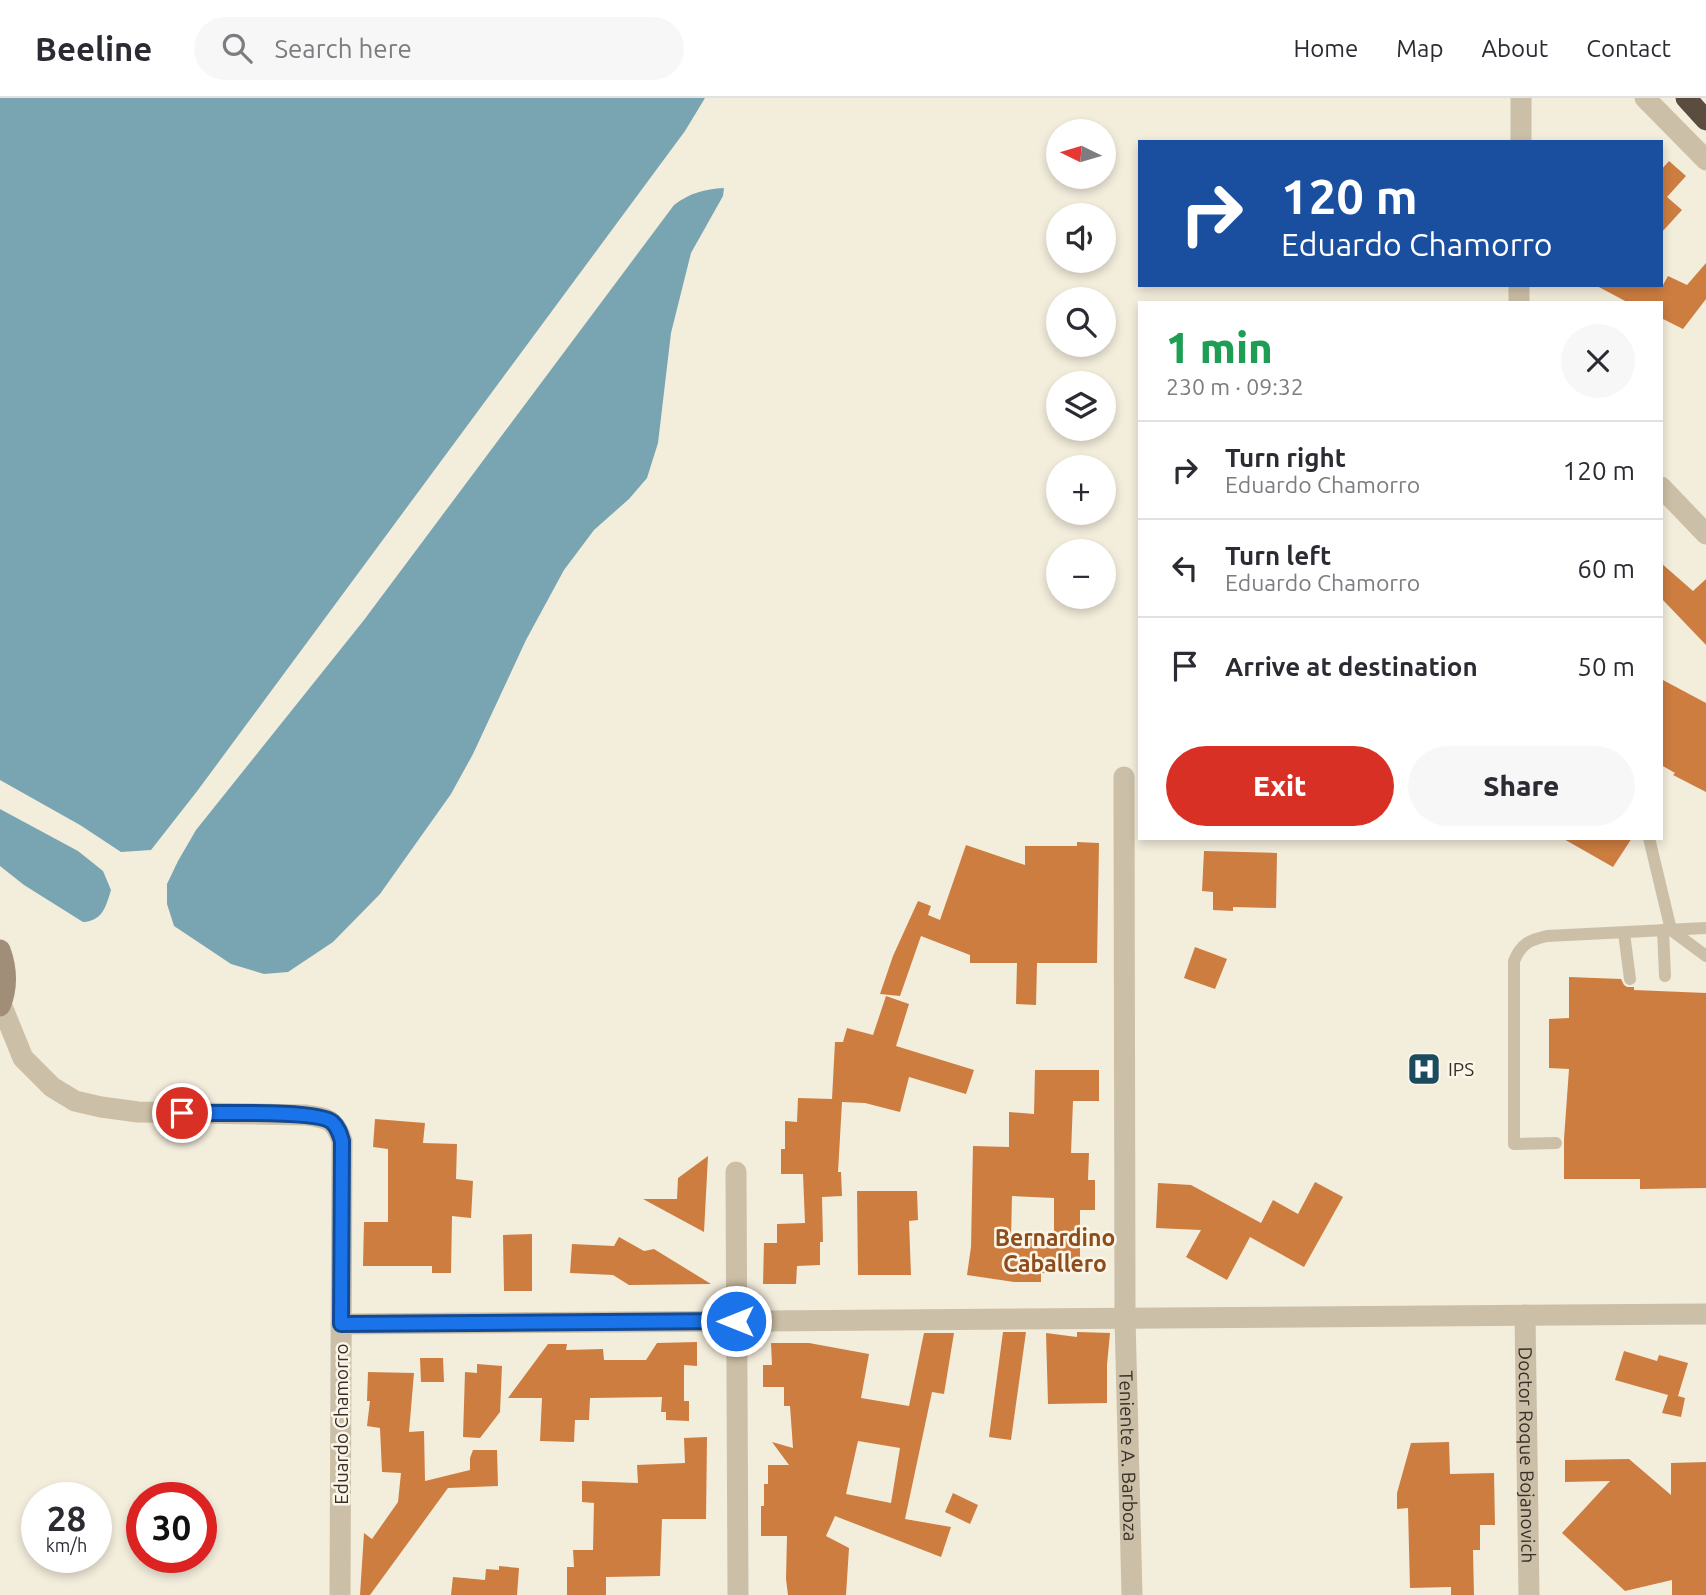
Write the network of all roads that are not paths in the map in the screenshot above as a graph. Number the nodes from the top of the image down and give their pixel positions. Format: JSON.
{"nodes":[{"id":1,"x":1521,"y":98,"type":"edge"},
{"id":2,"x":1645,"y":98,"type":"edge"},
{"id":3,"x":1686,"y":98,"type":"edge"},
{"id":4,"x":1706,"y":120,"type":"edge"},
{"id":5,"x":1521,"y":140,"type":"edge"},
{"id":6,"x":1706,"y":160,"type":"edge"},
{"id":7,"x":1663,"y":489,"type":"edge"},
{"id":8,"x":1706,"y":534,"type":"edge"},
{"id":9,"x":1124,"y":777,"type":"dead end"},
{"id":10,"x":1649,"y":840,"type":"edge"},
{"id":11,"x":1706,"y":928,"type":"edge"},
{"id":12,"x":1667,"y":930,"type":"junction"},
{"id":13,"x":1624,"y":933,"type":"junction"},
{"id":14,"x":0,"y":950,"type":"edge"},
{"id":15,"x":1706,"y":956,"type":"edge"},
{"id":16,"x":1665,"y":976,"type":"dead end"},
{"id":17,"x":1630,"y":979,"type":"dead end"},
{"id":18,"x":0,"y":1005,"type":"edge"},
{"id":19,"x":0,"y":1050,"type":"edge"},
{"id":20,"x":23,"y":1058,"type":"junction"},
{"id":21,"x":1556,"y":1143,"type":"dead end"},
{"id":22,"x":736,"y":1172,"type":"dead end"},
{"id":23,"x":1706,"y":1314,"type":"edge"},
{"id":24,"x":1525,"y":1315,"type":"junction"},
{"id":25,"x":1125,"y":1318,"type":"junction"},
{"id":26,"x":736,"y":1321,"type":"junction"},
{"id":27,"x":341,"y":1324,"type":"junction"},
{"id":28,"x":340,"y":1595,"type":"edge"},
{"id":29,"x":738,"y":1595,"type":"edge"},
{"id":30,"x":1132,"y":1595,"type":"edge"},
{"id":31,"x":1529,"y":1595,"type":"edge"}],
"edges":[{"from":1,"to":5,"type":"street"},
{"from":2,"to":6,"type":"street"},
{"from":3,"to":4,"type":"highway"},
{"from":7,"to":8,"type":"street"},
{"from":9,"to":25,"type":"street","name":"Teniente A. Barboza"},
{"from":10,"to":12,"type":"lane"},
{"from":11,"to":12,"type":"lane"},
{"from":12,"to":13,"type":"lane"},
{"from":12,"to":15,"type":"lane"},
{"from":12,"to":16,"type":"lane"},
{"from":13,"to":17,"type":"lane"},
{"from":13,"to":21,"type":"lane"},
{"from":14,"to":18,"type":"street"},
{"from":18,"to":20,"type":"street","name":"Eduardo Chamorro"},
{"from":19,"to":20,"type":"street","name":"Eduardo Chamorro"},
{"from":20,"to":27,"type":"street","name":"Eduardo Chamorro"},
{"from":22,"to":26,"type":"street"},
{"from":23,"to":24,"type":"street"},
{"from":24,"to":25,"type":"street"},
{"from":24,"to":31,"type":"street","name":"Doctor Roque Bojanovich"},
{"from":25,"to":26,"type":"street"},
{"from":25,"to":30,"type":"street","name":"Teniente A. Barboza"},
{"from":26,"to":27,"type":"street"},
{"from":26,"to":29,"type":"street"},
{"from":27,"to":28,"type":"street","name":"Eduardo Chamorro"}]}
